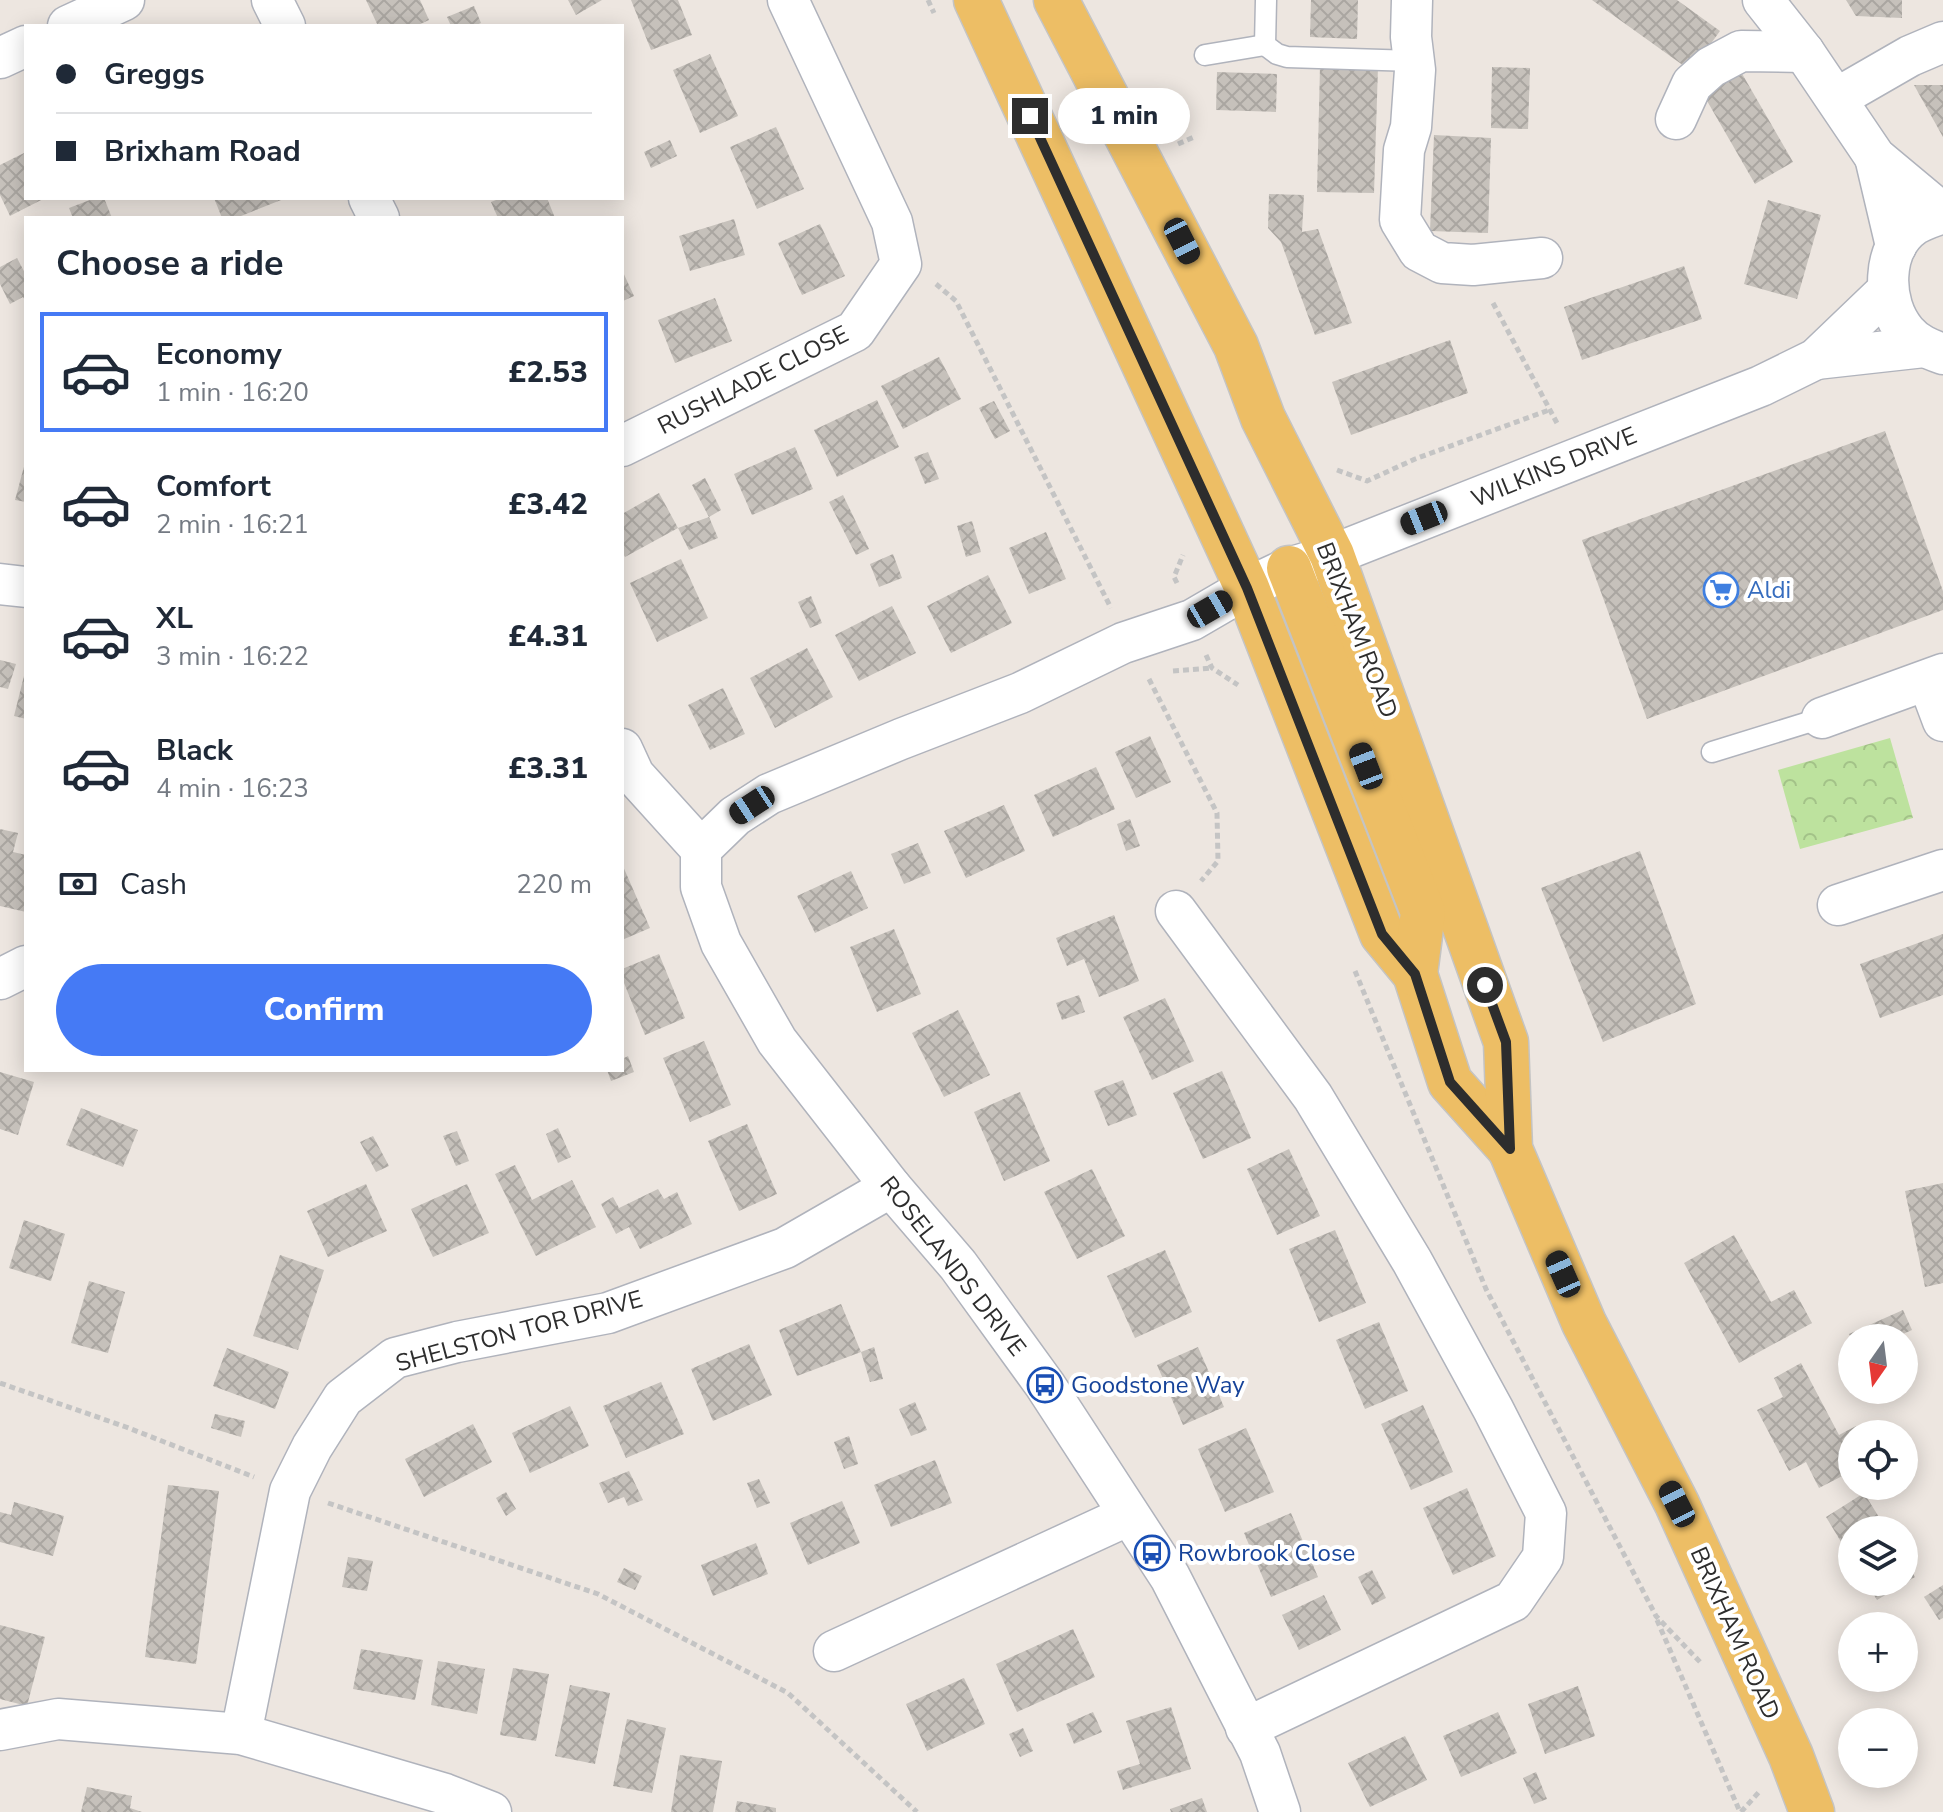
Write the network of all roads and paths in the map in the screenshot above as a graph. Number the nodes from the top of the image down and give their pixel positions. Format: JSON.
{"nodes":[{"id":1,"x":124,"y":0,"type":"edge"},
{"id":2,"x":272,"y":0,"type":"edge"},
{"id":3,"x":788,"y":0,"type":"edge"},
{"id":4,"x":976,"y":0,"type":"edge"},
{"id":5,"x":1056,"y":0,"type":"edge"},
{"id":6,"x":1266,"y":0,"type":"edge"},
{"id":7,"x":1412,"y":0,"type":"edge"},
{"id":8,"x":1763,"y":0,"type":"edge"},
{"id":9,"x":72,"y":24,"type":"edge"},
{"id":10,"x":284,"y":24,"type":"edge"},
{"id":11,"x":1943,"y":42,"type":"edge"},
{"id":12,"x":1265,"y":45,"type":"junction"},
{"id":13,"x":24,"y":47,"type":"edge"},
{"id":14,"x":1804,"y":52,"type":"junction"},
{"id":15,"x":1205,"y":55,"type":"dead end"},
{"id":16,"x":0,"y":58,"type":"edge"},
{"id":17,"x":1414,"y":61,"type":"junction"},
{"id":18,"x":1837,"y":98,"type":"junction"},
{"id":19,"x":1676,"y":119,"type":"dead end"},
{"id":20,"x":1875,"y":157,"type":"junction"},
{"id":21,"x":1943,"y":213,"type":"edge"},
{"id":22,"x":1896,"y":246,"type":"junction"},
{"id":23,"x":1542,"y":258,"type":"dead end"},
{"id":24,"x":901,"y":264,"type":"junction"},
{"id":25,"x":1473,"y":265,"type":"junction"},
{"id":26,"x":1888,"y":290,"type":"junction"},
{"id":27,"x":1933,"y":350,"type":"edge"},
{"id":28,"x":1816,"y":359,"type":"junction"},
{"id":29,"x":1549,"y":410,"type":"junction"},
{"id":30,"x":624,"y":445,"type":"edge"},
{"id":31,"x":1577,"y":457,"type":"junction"},
{"id":32,"x":1286,"y":467,"type":"junction"},
{"id":33,"x":1332,"y":555,"type":"junction"},
{"id":34,"x":1289,"y":568,"type":"junction"},
{"id":35,"x":1174,"y":577,"type":"dead end"},
{"id":36,"x":0,"y":584,"type":"edge"},
{"id":37,"x":24,"y":587,"type":"edge"},
{"id":38,"x":1247,"y":588,"type":"junction"},
{"id":39,"x":1165,"y":589,"type":"dead end"},
{"id":40,"x":1117,"y":619,"type":"dead end"},
{"id":41,"x":1192,"y":620,"type":"junction"},
{"id":42,"x":1212,"y":668,"type":"junction"},
{"id":43,"x":1163,"y":672,"type":"dead end"},
{"id":44,"x":1155,"y":675,"type":"dead end"},
{"id":45,"x":1935,"y":678,"type":"edge"},
{"id":46,"x":1244,"y":692,"type":"dead end"},
{"id":47,"x":1822,"y":718,"type":"joint"},
{"id":48,"x":1943,"y":721,"type":"edge"},
{"id":49,"x":1712,"y":752,"type":"dead end"},
{"id":50,"x":624,"y":753,"type":"edge"},
{"id":51,"x":701,"y":849,"type":"junction"},
{"id":52,"x":1943,"y":870,"type":"edge"},
{"id":53,"x":1838,"y":905,"type":"dead end"},
{"id":54,"x":1176,"y":911,"type":"joint"},
{"id":55,"x":1353,"y":966,"type":"dead end"},
{"id":56,"x":24,"y":967,"type":"edge"},
{"id":57,"x":1415,"y":974,"type":"junction"},
{"id":58,"x":0,"y":979,"type":"edge"},
{"id":59,"x":1510,"y":1149,"type":"junction"},
{"id":60,"x":891,"y":1187,"type":"junction"},
{"id":61,"x":0,"y":1383,"type":"edge"},
{"id":62,"x":290,"y":1491,"type":"junction"},
{"id":63,"x":1129,"y":1515,"type":"junction"},
{"id":64,"x":1656,"y":1616,"type":"junction"},
{"id":65,"x":834,"y":1651,"type":"dead end"},
{"id":66,"x":1708,"y":1670,"type":"dead end"},
{"id":67,"x":1246,"y":1728,"type":"junction"},
{"id":68,"x":0,"y":1730,"type":"edge"},
{"id":69,"x":241,"y":1734,"type":"junction"},
{"id":70,"x":1791,"y":1756,"type":"junction"},
{"id":71,"x":438,"y":1803,"type":"edge"},
{"id":72,"x":491,"y":1812,"type":"edge"},
{"id":73,"x":917,"y":1812,"type":"edge"},
{"id":74,"x":1280,"y":1812,"type":"edge"},
{"id":75,"x":1740,"y":1812,"type":"edge"},
{"id":76,"x":1812,"y":1812,"type":"edge"}],
"edges":[{"from":1,"to":9,"type":"street"},
{"from":2,"to":10,"type":"street"},
{"from":3,"to":24,"type":"street"},
{"from":4,"to":38,"type":"main road"},
{"from":5,"to":32,"type":"main road","name":"BRIXHAM ROAD"},
{"from":6,"to":12,"type":"lane"},
{"from":7,"to":17,"type":"street"},
{"from":8,"to":14,"type":"street"},
{"from":11,"to":18,"type":"street"},
{"from":12,"to":15,"type":"lane"},
{"from":12,"to":17,"type":"lane"},
{"from":13,"to":16,"type":"street"},
{"from":14,"to":18,"type":"street"},
{"from":14,"to":19,"type":"street"},
{"from":17,"to":25,"type":"street"},
{"from":18,"to":20,"type":"street"},
{"from":20,"to":21,"type":"street"},
{"from":20,"to":22,"type":"street"},
{"from":21,"to":22,"type":"street"},
{"from":22,"to":26,"type":"street"},
{"from":23,"to":25,"type":"street"},
{"from":24,"to":30,"type":"street","name":"RUSHLADE CLOSE"},
{"from":24,"to":40,"type":"path"},
{"from":25,"to":29,"type":"path"},
{"from":26,"to":27,"type":"street","name":"WILKINS DRIVE"},
{"from":26,"to":28,"type":"street","name":"WILKINS DRIVE"},
{"from":27,"to":28,"type":"street","name":"WILKINS DRIVE"},
{"from":28,"to":31,"type":"street","name":"WILKINS DRIVE"},
{"from":29,"to":31,"type":"path"},
{"from":29,"to":32,"type":"path"},
{"from":31,"to":33,"type":"street","name":"WILKINS DRIVE"},
{"from":32,"to":33,"type":"main road","name":"BRIXHAM ROAD"},
{"from":33,"to":34,"type":"street","name":"WILKINS DRIVE"},
{"from":33,"to":59,"type":"main road","name":"BRIXHAM ROAD"},
{"from":34,"to":38,"type":"street"},
{"from":34,"to":57,"type":"main road"},
{"from":35,"to":39,"type":"path"},
{"from":36,"to":37,"type":"street"},
{"from":38,"to":41,"type":"street"},
{"from":38,"to":57,"type":"main road"},
{"from":41,"to":42,"type":"path"},
{"from":41,"to":51,"type":"street"},
{"from":42,"to":43,"type":"path"},
{"from":42,"to":46,"type":"path"},
{"from":44,"to":54,"type":"path"},
{"from":45,"to":47,"type":"street"},
{"from":45,"to":48,"type":"street"},
{"from":47,"to":49,"type":"lane"},
{"from":50,"to":51,"type":"street"},
{"from":51,"to":60,"type":"street","name":"ROSELANDS DRIVE"},
{"from":52,"to":53,"type":"street"},
{"from":54,"to":67,"type":"street"},
{"from":55,"to":64,"type":"path"},
{"from":56,"to":58,"type":"street"},
{"from":57,"to":59,"type":"main road"},
{"from":59,"to":70,"type":"main road","name":"BRIXHAM ROAD"},
{"from":60,"to":62,"type":"street","name":"SHELSTON TOR DRIVE"},
{"from":60,"to":63,"type":"street","name":"ROSELANDS DRIVE"},
{"from":61,"to":62,"type":"path"},
{"from":62,"to":69,"type":"street","name":"SHELSTON TOR DRIVE"},
{"from":62,"to":73,"type":"path"},
{"from":63,"to":65,"type":"street"},
{"from":63,"to":67,"type":"street","name":"ROSELANDS DRIVE"},
{"from":64,"to":66,"type":"path"},
{"from":64,"to":75,"type":"path"},
{"from":67,"to":74,"type":"street","name":"ROSELANDS DRIVE"},
{"from":68,"to":69,"type":"street"},
{"from":69,"to":71,"type":"street"},
{"from":70,"to":75,"type":"path"},
{"from":70,"to":76,"type":"main road","name":"BRIXHAM ROAD"},
{"from":71,"to":72,"type":"street"}]}
